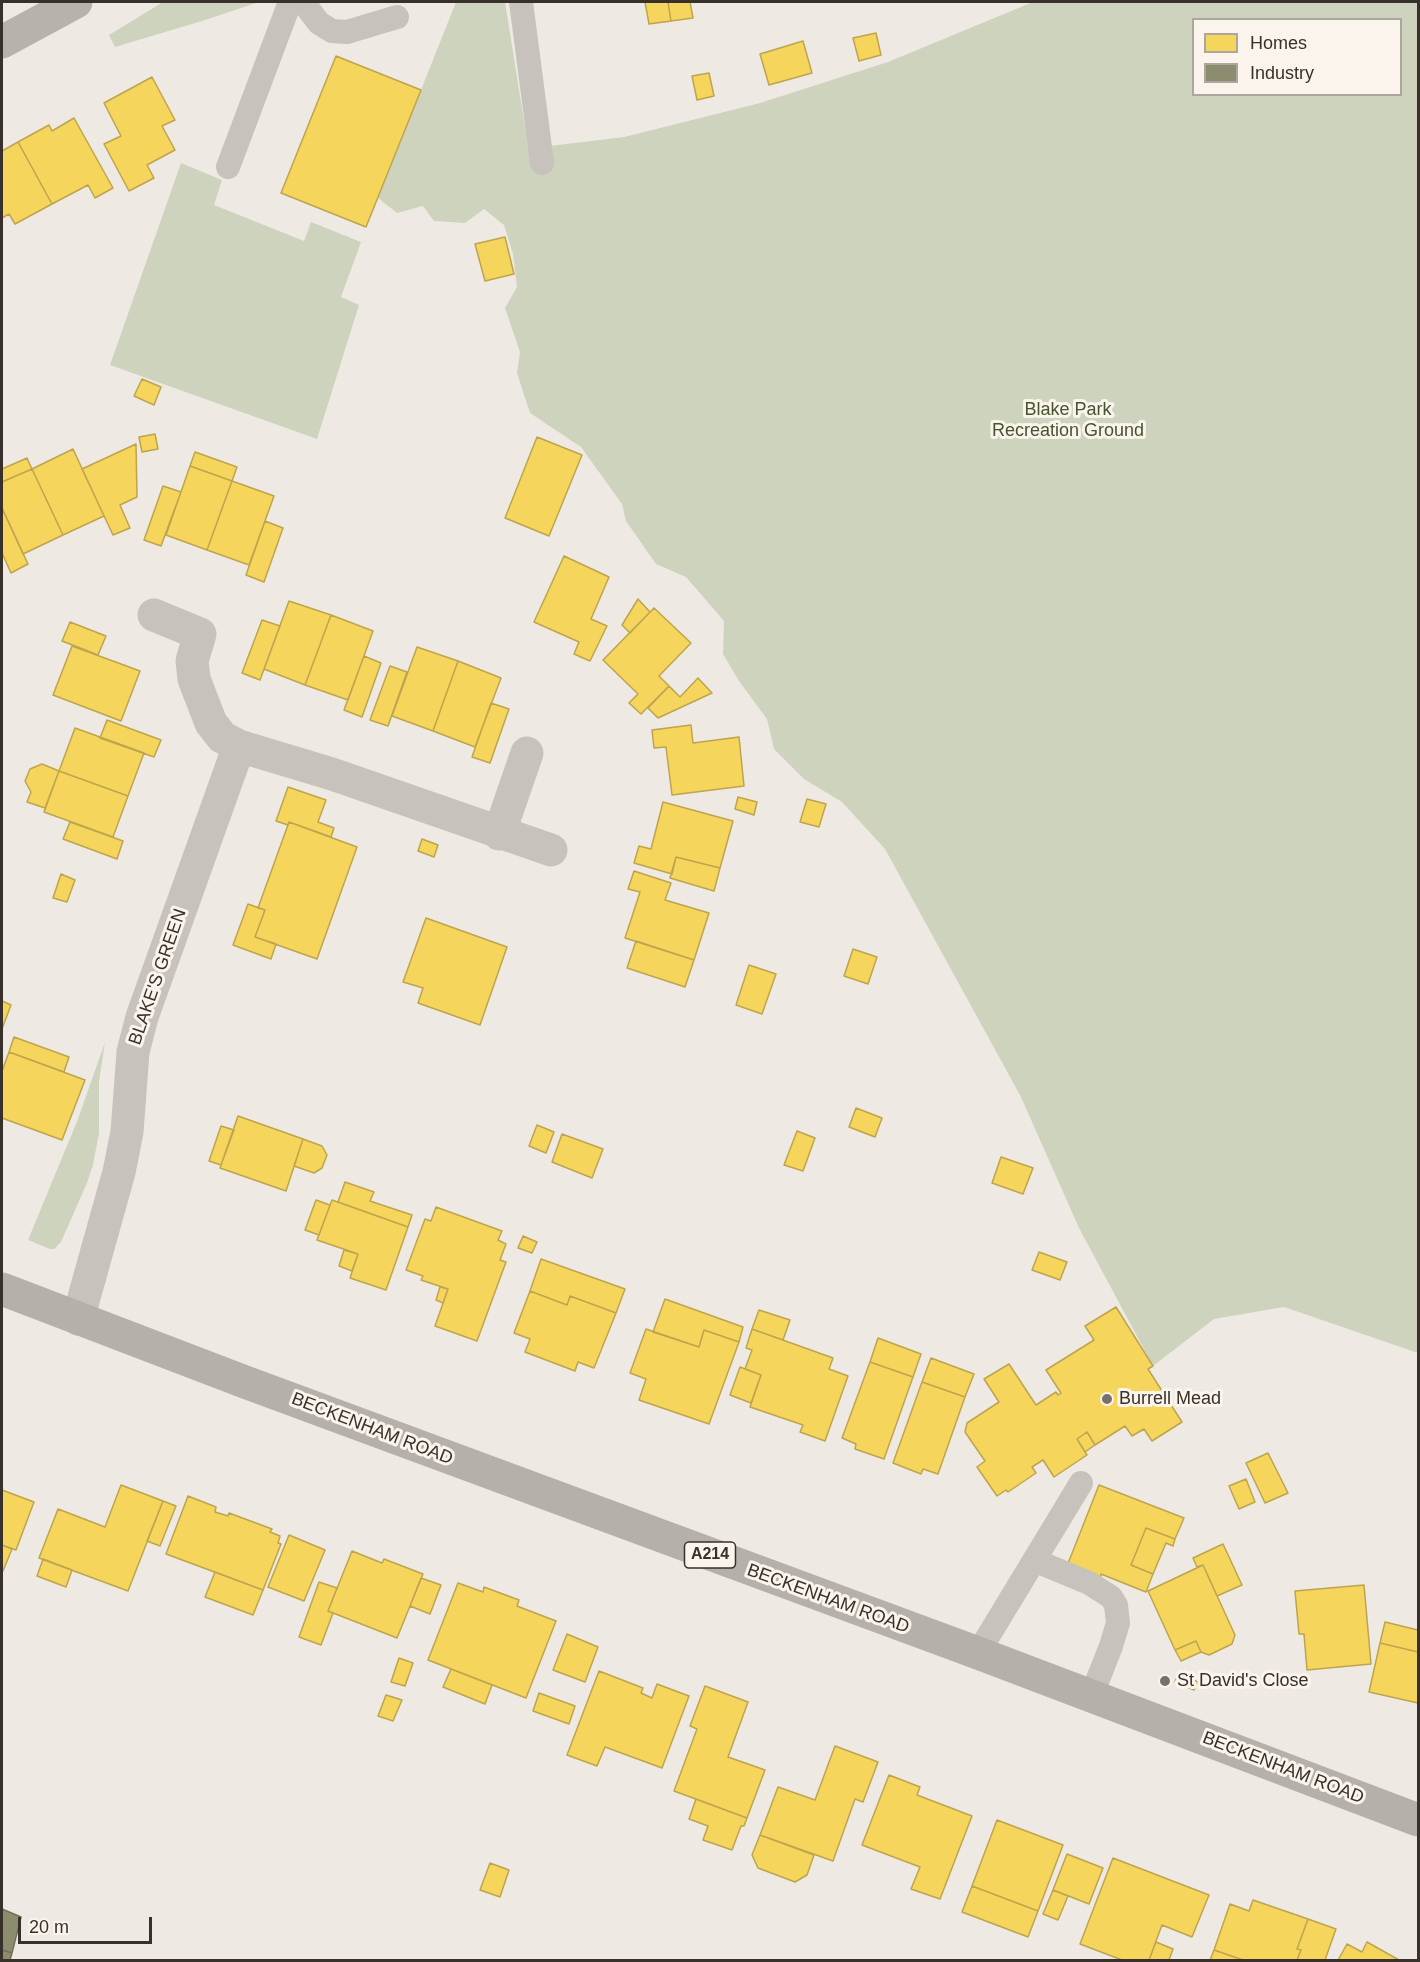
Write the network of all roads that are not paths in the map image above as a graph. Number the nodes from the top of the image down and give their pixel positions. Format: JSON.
{"nodes":[{"id":1,"x":76,"y":2,"type":"edge"},
{"id":2,"x":290,"y":2,"type":"edge"},
{"id":3,"x":303,"y":2,"type":"edge"},
{"id":4,"x":521,"y":2,"type":"edge"},
{"id":5,"x":397,"y":17,"type":"dead end"},
{"id":6,"x":2,"y":42,"type":"edge"},
{"id":7,"x":542,"y":163,"type":"dead end"},
{"id":8,"x":228,"y":167,"type":"dead end"},
{"id":9,"x":154,"y":615,"type":"dead end"},
{"id":10,"x":239,"y":746,"type":"junction"},
{"id":11,"x":527,"y":753,"type":"dead end"},
{"id":12,"x":499,"y":834,"type":"junction"},
{"id":13,"x":551,"y":850,"type":"dead end"},
{"id":14,"x":2,"y":1289,"type":"edge"},
{"id":15,"x":78,"y":1319,"type":"junction"},
{"id":16,"x":1082,"y":1483,"type":"dead end"},
{"id":17,"x":1035,"y":1561,"type":"junction"},
{"id":18,"x":978,"y":1653,"type":"junction"},
{"id":19,"x":1091,"y":1697,"type":"junction"},
{"id":20,"x":1419,"y":1820,"type":"edge"}],
"edges":[{"from":1,"to":6,"type":"street"},
{"from":2,"to":8,"type":"lane"},
{"from":3,"to":5,"type":"lane"},
{"from":4,"to":7,"type":"lane"},
{"from":9,"to":10,"type":"street"},
{"from":10,"to":12,"type":"street"},
{"from":10,"to":15,"type":"street","name":"BLAKE'S GREEN"},
{"from":11,"to":12,"type":"street"},
{"from":12,"to":13,"type":"street"},
{"from":14,"to":15,"type":"main road","name":"BECKENHAM ROAD","number":"A214"},
{"from":15,"to":18,"type":"main road","name":"BECKENHAM ROAD","number":"A214"},
{"from":16,"to":17,"type":"lane"},
{"from":17,"to":18,"type":"lane"},
{"from":17,"to":19,"type":"lane"},
{"from":18,"to":19,"type":"main road","name":"BECKENHAM ROAD","number":"A214"},
{"from":19,"to":20,"type":"main road","name":"BECKENHAM ROAD","number":"A214"}]}
